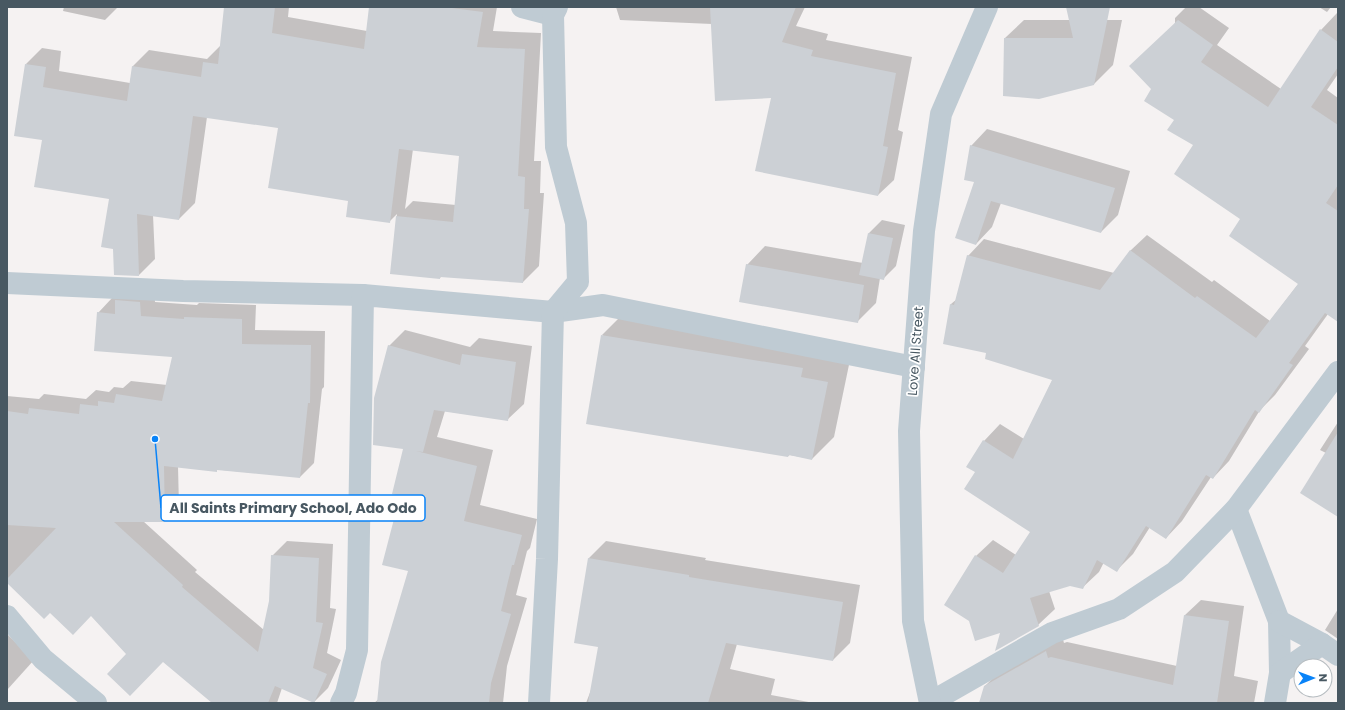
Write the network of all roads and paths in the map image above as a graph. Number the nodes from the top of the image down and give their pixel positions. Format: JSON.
{"nodes":[{"id":1,"x":522,"y":7,"type":"edge"},
{"id":2,"x":987,"y":7,"type":"edge"},
{"id":3,"x":555,"y":11,"type":"edge"},
{"id":4,"x":7,"y":283,"type":"edge"},
{"id":5,"x":363,"y":295,"type":"junction"},
{"id":6,"x":553,"y":312,"type":"junction"},
{"id":7,"x":914,"y":367,"type":"junction"},
{"id":8,"x":1338,"y":372,"type":"edge"},
{"id":9,"x":1236,"y":509,"type":"junction"},
{"id":10,"x":7,"y":616,"type":"edge"},
{"id":11,"x":1279,"y":621,"type":"junction"},
{"id":12,"x":1330,"y":650,"type":"edge"},
{"id":13,"x":1280,"y":673,"type":"junction"},
{"id":14,"x":931,"y":702,"type":"edge"},
{"id":15,"x":96,"y":703,"type":"edge"},
{"id":16,"x":341,"y":703,"type":"edge"},
{"id":17,"x":538,"y":703,"type":"edge"},
{"id":18,"x":1276,"y":703,"type":"edge"}],
"edges":[{"from":1,"to":3,"type":"street"},
{"from":2,"to":7,"type":"street","name":"Love All Street"},
{"from":3,"to":6,"type":"street"},
{"from":4,"to":5,"type":"street"},
{"from":5,"to":6,"type":"street"},
{"from":5,"to":16,"type":"street"},
{"from":6,"to":7,"type":"street"},
{"from":6,"to":17,"type":"street"},
{"from":7,"to":14,"type":"street","name":"Love All Street"},
{"from":8,"to":9,"type":"street"},
{"from":9,"to":11,"type":"street"},
{"from":9,"to":14,"type":"street"},
{"from":10,"to":15,"type":"street"},
{"from":11,"to":12,"type":"street"},
{"from":11,"to":13,"type":"street"},
{"from":12,"to":13,"type":"street"},
{"from":13,"to":18,"type":"street"}]}
